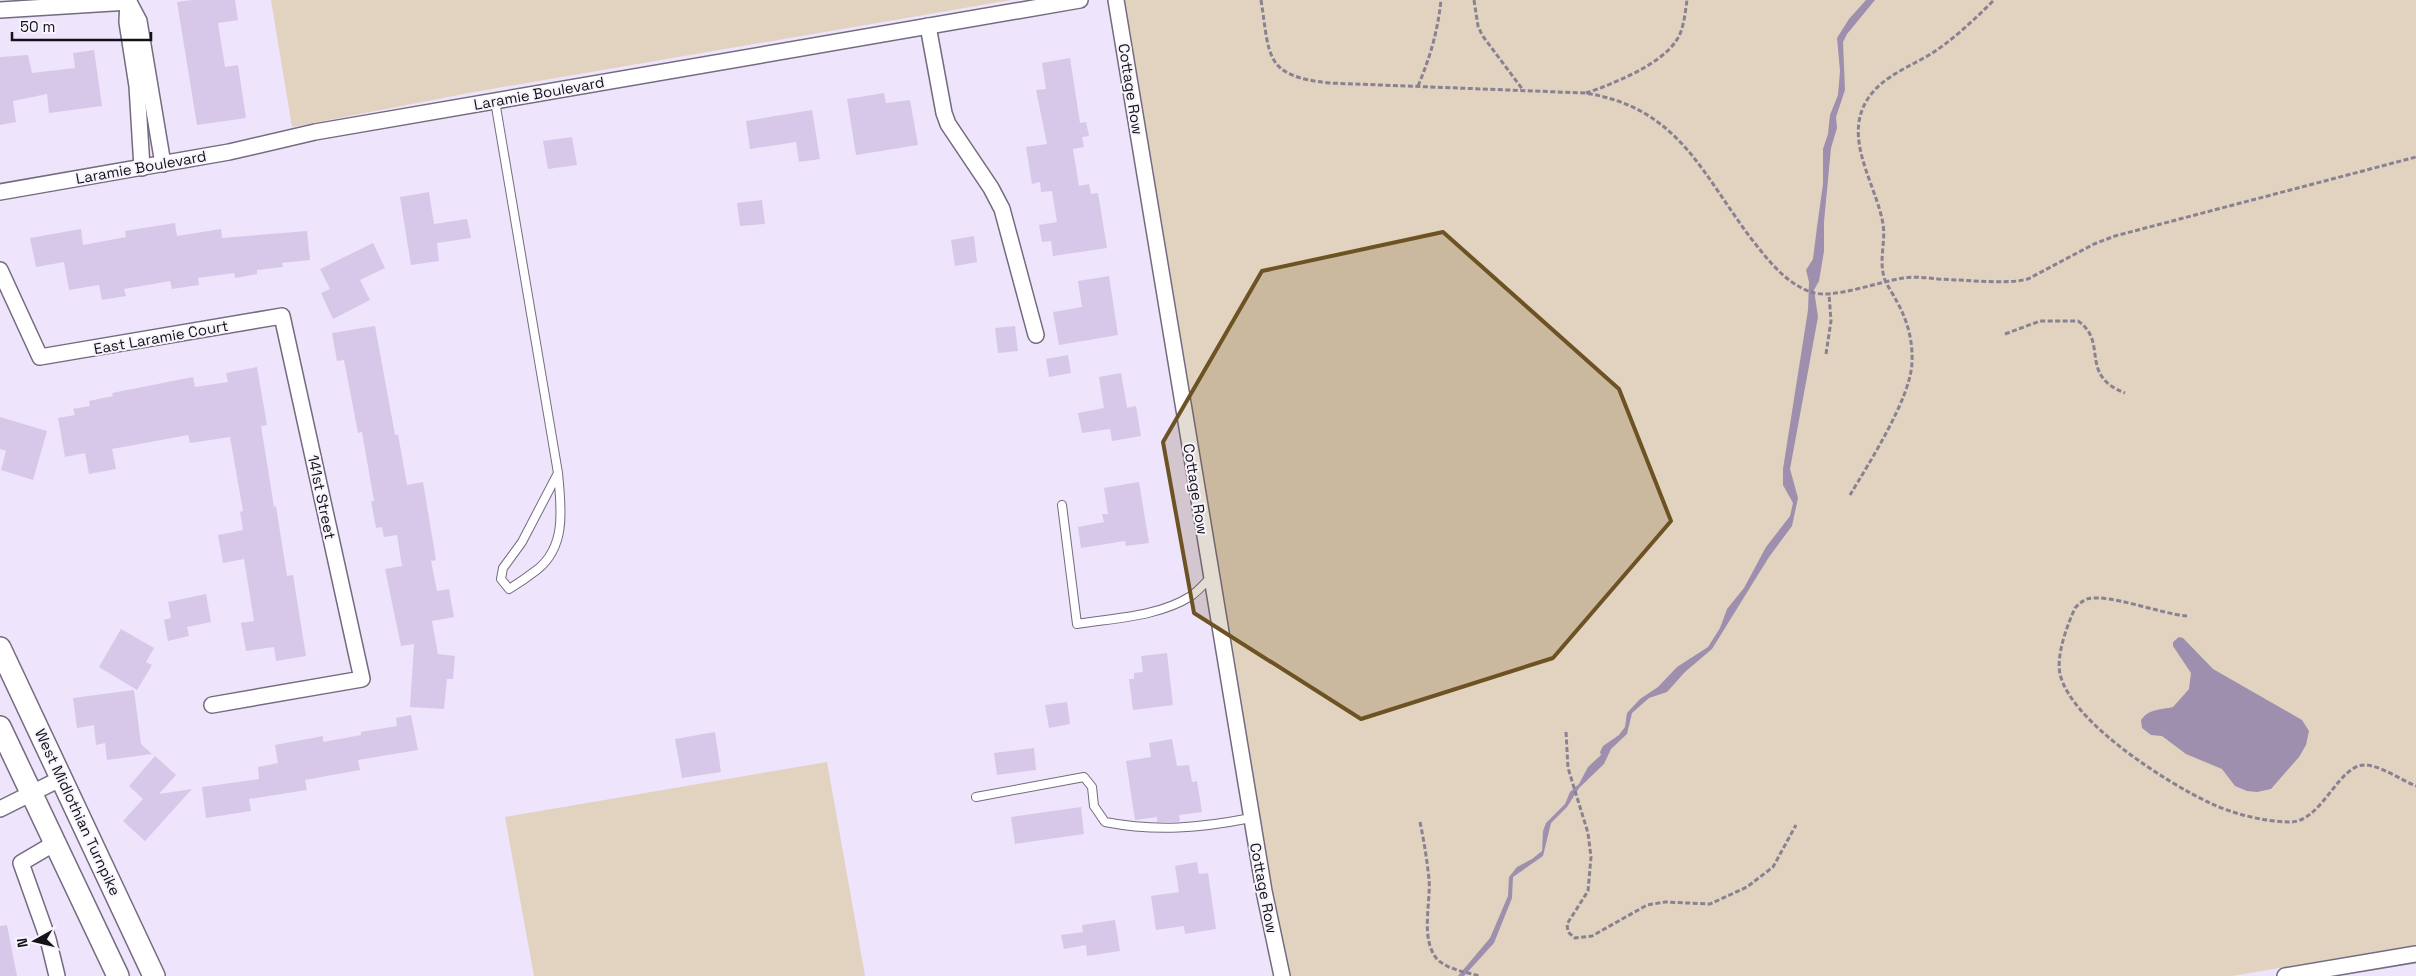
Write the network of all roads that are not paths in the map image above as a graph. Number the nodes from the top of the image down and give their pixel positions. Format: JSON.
{"nodes":[{"id":1,"x":1080,"y":0,"type":"edge"},
{"id":2,"x":1116,"y":0,"type":"edge"},
{"id":3,"x":129,"y":1,"type":"edge"},
{"id":4,"x":0,"y":10,"type":"edge"},
{"id":5,"x":928,"y":26,"type":"junction"},
{"id":6,"x":495,"y":101,"type":"junction"},
{"id":7,"x":164,"y":164,"type":"junction"},
{"id":8,"x":142,"y":168,"type":"junction"},
{"id":9,"x":0,"y":192,"type":"edge"},
{"id":10,"x":0,"y":270,"type":"edge"},
{"id":11,"x":282,"y":316,"type":"joint"},
{"id":12,"x":1036,"y":335,"type":"dead end"},
{"id":13,"x":558,"y":473,"type":"junction"},
{"id":14,"x":1062,"y":505,"type":"dead end"},
{"id":15,"x":1211,"y":577,"type":"junction"},
{"id":16,"x":0,"y":648,"type":"edge"},
{"id":17,"x":212,"y":705,"type":"dead end"},
{"id":18,"x":0,"y":727,"type":"edge"},
{"id":19,"x":62,"y":778,"type":"junction"},
{"id":20,"x":31,"y":793,"type":"junction"},
{"id":21,"x":976,"y":797,"type":"dead end"},
{"id":22,"x":0,"y":809,"type":"edge"},
{"id":23,"x":1252,"y":818,"type":"junction"},
{"id":24,"x":55,"y":843,"type":"junction"},
{"id":25,"x":2416,"y":954,"type":"edge"},
{"id":26,"x":57,"y":976,"type":"edge"},
{"id":27,"x":118,"y":976,"type":"edge"},
{"id":28,"x":154,"y":976,"type":"edge"},
{"id":29,"x":1282,"y":976,"type":"edge"},
{"id":30,"x":2285,"y":976,"type":"edge"}],
"edges":[{"from":1,"to":5,"type":"street","name":"Laramie Boulevard"},
{"from":2,"to":15,"type":"street","name":"Cottage Row"},
{"from":3,"to":4,"type":"street"},
{"from":3,"to":7,"type":"street"},
{"from":3,"to":8,"type":"street"},
{"from":5,"to":6,"type":"street","name":"Laramie Boulevard"},
{"from":5,"to":12,"type":"street"},
{"from":6,"to":7,"type":"street","name":"Laramie Boulevard"},
{"from":6,"to":13,"type":"lane"},
{"from":7,"to":8,"type":"street","name":"Laramie Boulevard"},
{"from":8,"to":9,"type":"street","name":"Laramie Boulevard"},
{"from":10,"to":11,"type":"street","name":"East Laramie Court"},
{"from":11,"to":17,"type":"street","name":"141st Street"},
{"from":13,"to":13,"type":"lane"},
{"from":14,"to":15,"type":"lane"},
{"from":15,"to":23,"type":"street","name":"Cottage Row"},
{"from":16,"to":19,"type":"main road","name":"West Midlothian Turnpike"},
{"from":18,"to":20,"type":"main road"},
{"from":19,"to":20,"type":"street"},
{"from":19,"to":28,"type":"main road","name":"West Midlothian Turnpike"},
{"from":20,"to":22,"type":"street"},
{"from":20,"to":24,"type":"main road"},
{"from":21,"to":23,"type":"lane"},
{"from":23,"to":29,"type":"street","name":"Cottage Row"},
{"from":24,"to":26,"type":"street"},
{"from":24,"to":27,"type":"main road"},
{"from":25,"to":30,"type":"street"}]}
